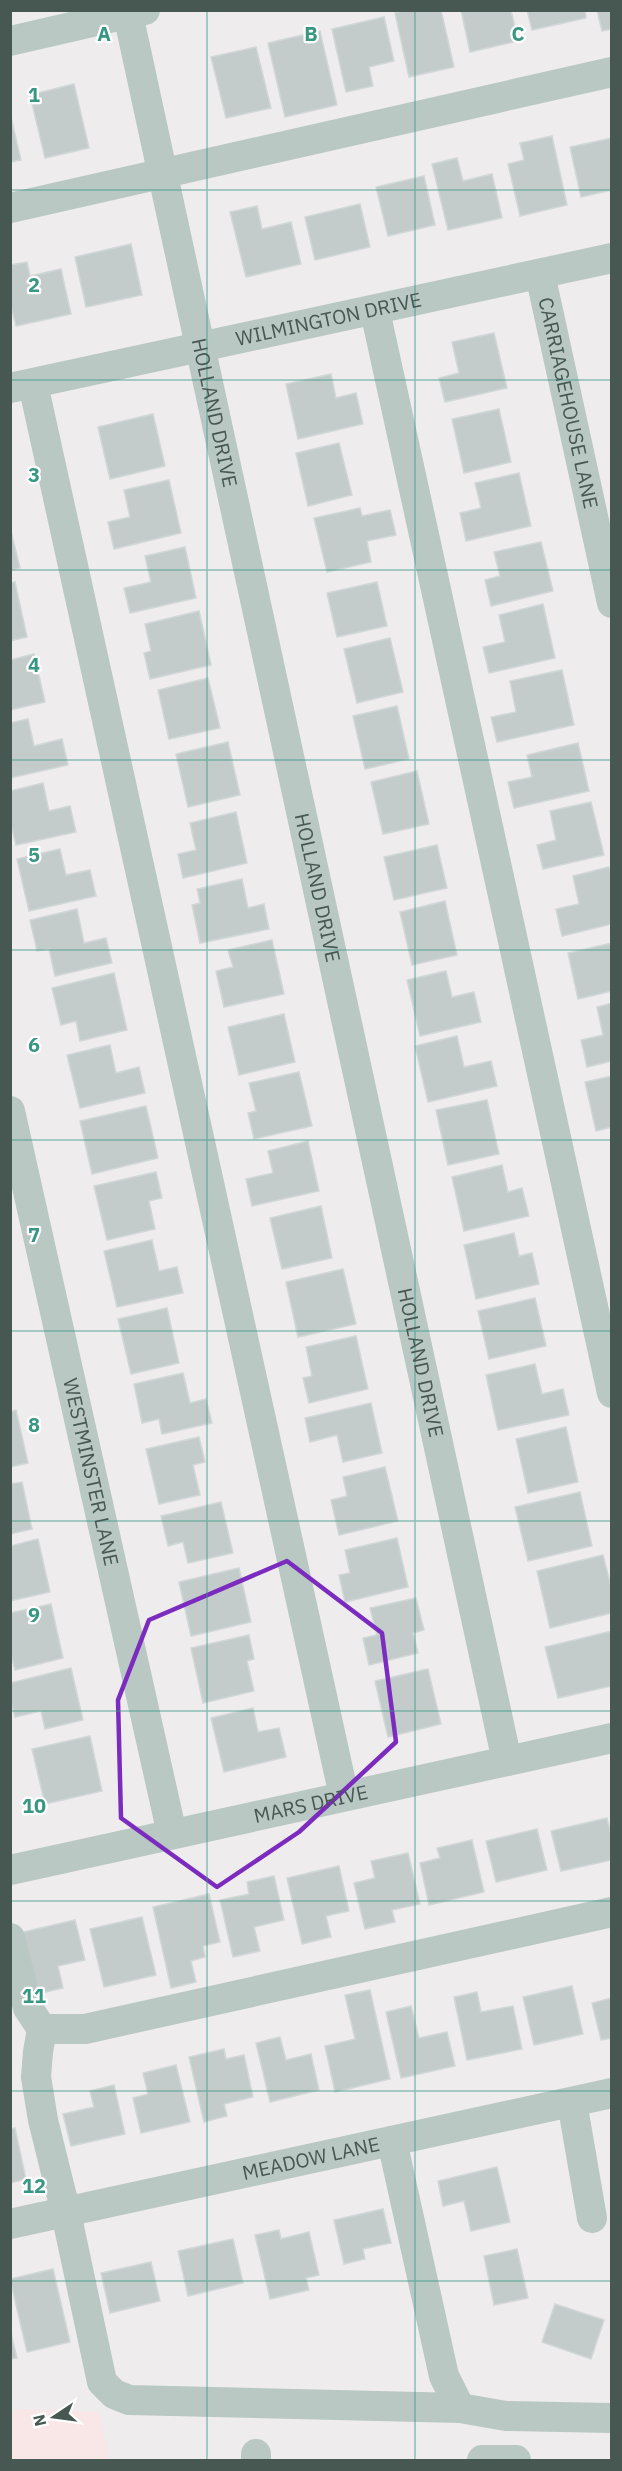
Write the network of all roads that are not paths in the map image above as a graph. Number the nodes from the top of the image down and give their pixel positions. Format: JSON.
{"nodes":[{"id":1,"x":137,"y":12,"type":"edge"},
{"id":2,"x":94,"y":16,"type":"edge"},
{"id":3,"x":10,"y":41,"type":"edge"},
{"id":4,"x":612,"y":72,"type":"edge"},
{"id":5,"x":162,"y":173,"type":"junction"},
{"id":6,"x":10,"y":208,"type":"edge"},
{"id":7,"x":612,"y":258,"type":"edge"},
{"id":8,"x":540,"y":274,"type":"junction"},
{"id":9,"x":375,"y":310,"type":"junction"},
{"id":10,"x":200,"y":349,"type":"junction"},
{"id":11,"x":22,"y":386,"type":"edge"},
{"id":12,"x":612,"y":603,"type":"edge"},
{"id":13,"x":10,"y":1111,"type":"edge"},
{"id":14,"x":612,"y":1393,"type":"edge"},
{"id":15,"x":612,"y":1738,"type":"edge"},
{"id":16,"x":507,"y":1761,"type":"junction"},
{"id":17,"x":344,"y":1796,"type":"junction"},
{"id":18,"x":172,"y":1834,"type":"junction"},
{"id":19,"x":10,"y":1870,"type":"edge"},
{"id":20,"x":612,"y":1912,"type":"edge"},
{"id":21,"x":10,"y":1938,"type":"edge"},
{"id":22,"x":42,"y":2030,"type":"junction"},
{"id":23,"x":612,"y":2093,"type":"edge"},
{"id":24,"x":572,"y":2102,"type":"junction"},
{"id":25,"x":392,"y":2141,"type":"junction"},
{"id":26,"x":66,"y":2213,"type":"junction"},
{"id":27,"x":592,"y":2218,"type":"dead end"},
{"id":28,"x":10,"y":2224,"type":"edge"},
{"id":29,"x":460,"y":2408,"type":"junction"},
{"id":30,"x":612,"y":2418,"type":"edge"},
{"id":31,"x":483,"y":2460,"type":"edge"},
{"id":32,"x":516,"y":2460,"type":"edge"}],
"edges":[{"from":1,"to":2,"type":"street"},
{"from":1,"to":5,"type":"street","name":"HOLLAND DRIVE"},
{"from":2,"to":3,"type":"street"},
{"from":4,"to":5,"type":"street"},
{"from":5,"to":6,"type":"street"},
{"from":5,"to":10,"type":"street","name":"HOLLAND DRIVE"},
{"from":7,"to":8,"type":"street","name":"WILMINGTON DRIVE"},
{"from":8,"to":9,"type":"street","name":"WILMINGTON DRIVE"},
{"from":8,"to":12,"type":"street","name":"CARRIAGEHOUSE LANE"},
{"from":9,"to":10,"type":"street","name":"WILMINGTON DRIVE"},
{"from":9,"to":14,"type":"street"},
{"from":10,"to":11,"type":"street","name":"WILMINGTON DRIVE"},
{"from":10,"to":16,"type":"street","name":"HOLLAND DRIVE"},
{"from":11,"to":17,"type":"street"},
{"from":13,"to":18,"type":"street","name":"WESTMINSTER LANE"},
{"from":15,"to":16,"type":"street","name":"MARS DRIVE"},
{"from":16,"to":17,"type":"street","name":"MARS DRIVE"},
{"from":17,"to":18,"type":"street","name":"MARS DRIVE"},
{"from":18,"to":19,"type":"street","name":"MARS DRIVE"},
{"from":20,"to":22,"type":"street"},
{"from":21,"to":22,"type":"street"},
{"from":22,"to":26,"type":"street"},
{"from":23,"to":24,"type":"street","name":"MEADOW LANE"},
{"from":24,"to":25,"type":"street","name":"MEADOW LANE"},
{"from":24,"to":27,"type":"street"},
{"from":25,"to":26,"type":"street","name":"MEADOW LANE"},
{"from":25,"to":29,"type":"street"},
{"from":26,"to":28,"type":"street","name":"MEADOW LANE"},
{"from":26,"to":29,"type":"street"},
{"from":29,"to":30,"type":"street"},
{"from":31,"to":32,"type":"street"}]}
